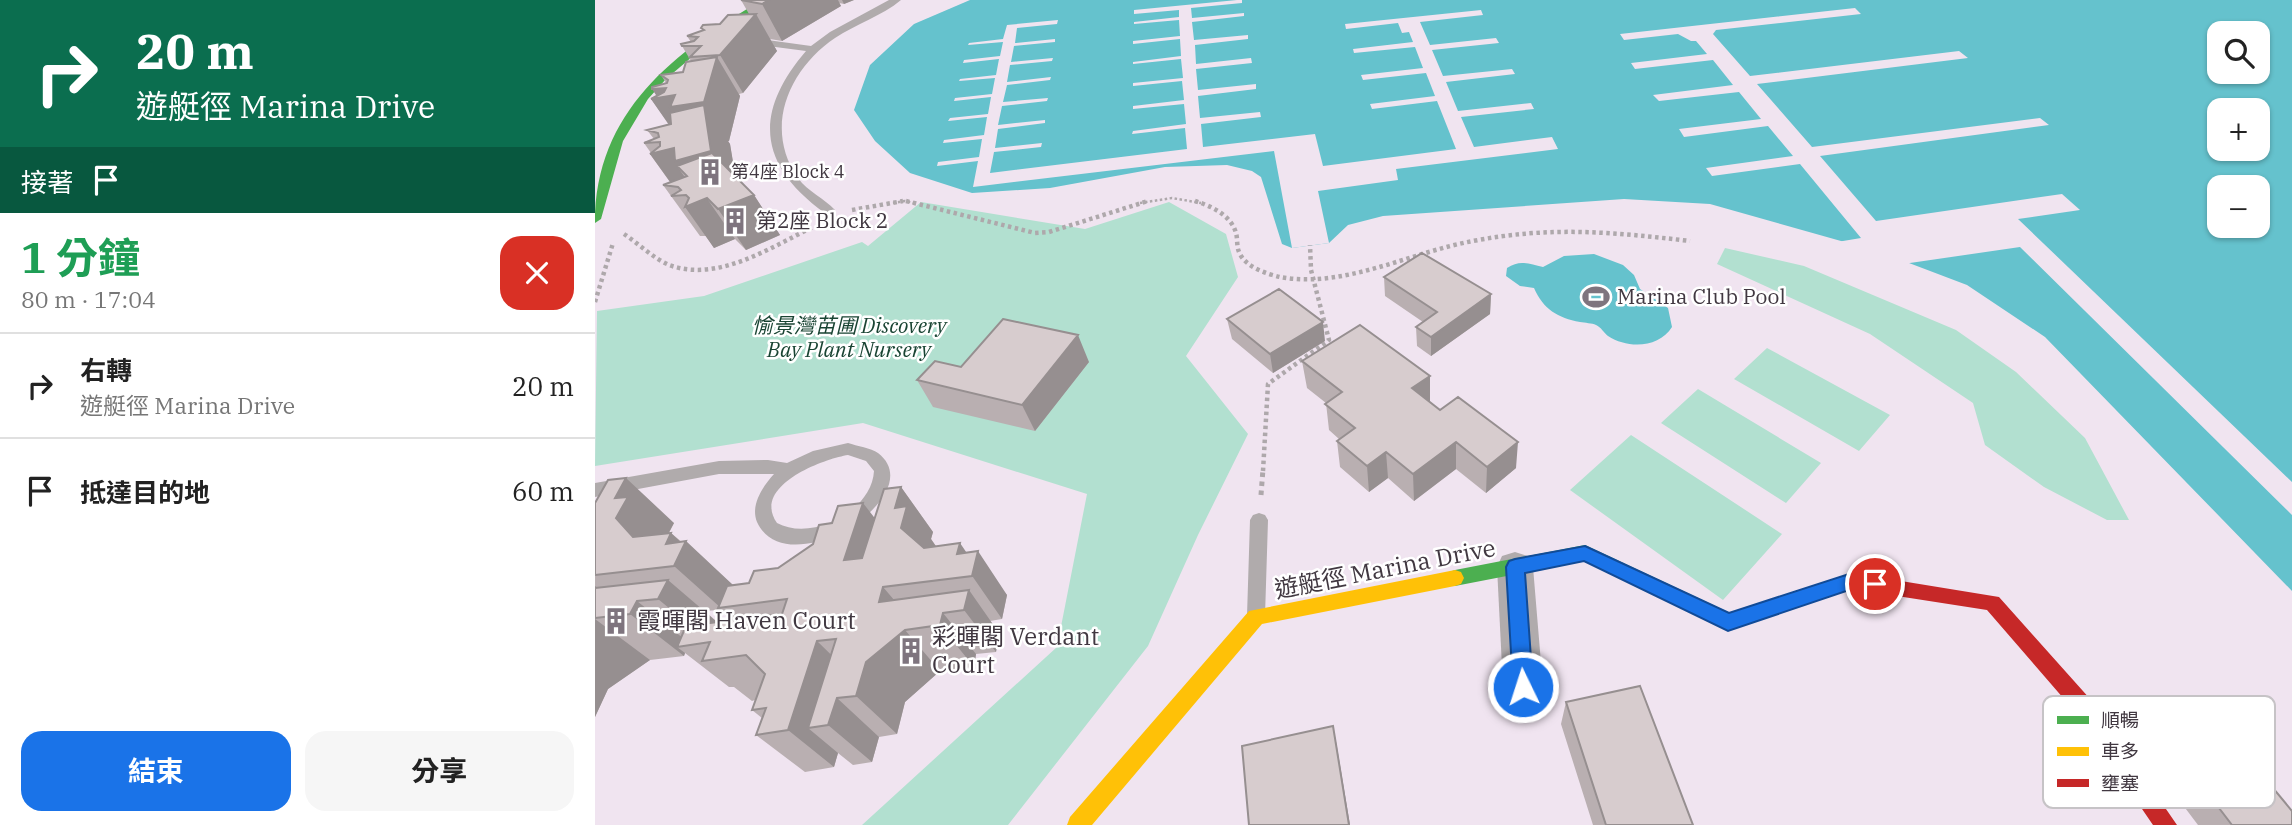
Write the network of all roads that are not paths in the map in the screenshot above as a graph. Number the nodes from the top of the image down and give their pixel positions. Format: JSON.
{"nodes":[{"id":1,"x":769,"y":0,"type":"edge"},
{"id":2,"x":896,"y":0,"type":"edge"},
{"id":3,"x":711,"y":36,"type":"junction"},
{"id":4,"x":733,"y":39,"type":"edge"},
{"id":5,"x":746,"y":40,"type":"edge"},
{"id":6,"x":813,"y":49,"type":"junction"},
{"id":7,"x":829,"y":213,"type":"road end"},
{"id":8,"x":595,"y":219,"type":"edge"},
{"id":9,"x":790,"y":470,"type":"junction"},
{"id":10,"x":595,"y":490,"type":"edge"},
{"id":11,"x":1259,"y":520,"type":"road end"},
{"id":12,"x":1515,"y":567,"type":"junction"},
{"id":13,"x":1256,"y":617,"type":"junction"},
{"id":14,"x":1523,"y":687,"type":"dead end"},
{"id":15,"x":2074,"y":696,"type":"edge"},
{"id":16,"x":2154,"y":808,"type":"edge"},
{"id":17,"x":1078,"y":825,"type":"edge"},
{"id":18,"x":2166,"y":825,"type":"edge"}],
"edges":[{"from":1,"to":3,"type":"street"},
{"from":2,"to":6,"type":"lane"},
{"from":3,"to":4,"type":"lane"},
{"from":3,"to":8,"type":"street"},
{"from":5,"to":6,"type":"lane"},
{"from":6,"to":7,"type":"lane"},
{"from":9,"to":9,"type":"lane"},
{"from":9,"to":10,"type":"lane"},
{"from":11,"to":13,"type":"lane"},
{"from":12,"to":13,"type":"street","name":"遊艇徑 Marina Drive"},
{"from":12,"to":14,"type":"street"},
{"from":12,"to":15,"type":"street","name":"遊艇徑 Marina Drive"},
{"from":13,"to":17,"type":"street","name":"遊艇徑 Marina Drive"},
{"from":16,"to":18,"type":"street","name":"遊艇徑 Marina Drive"}]}
